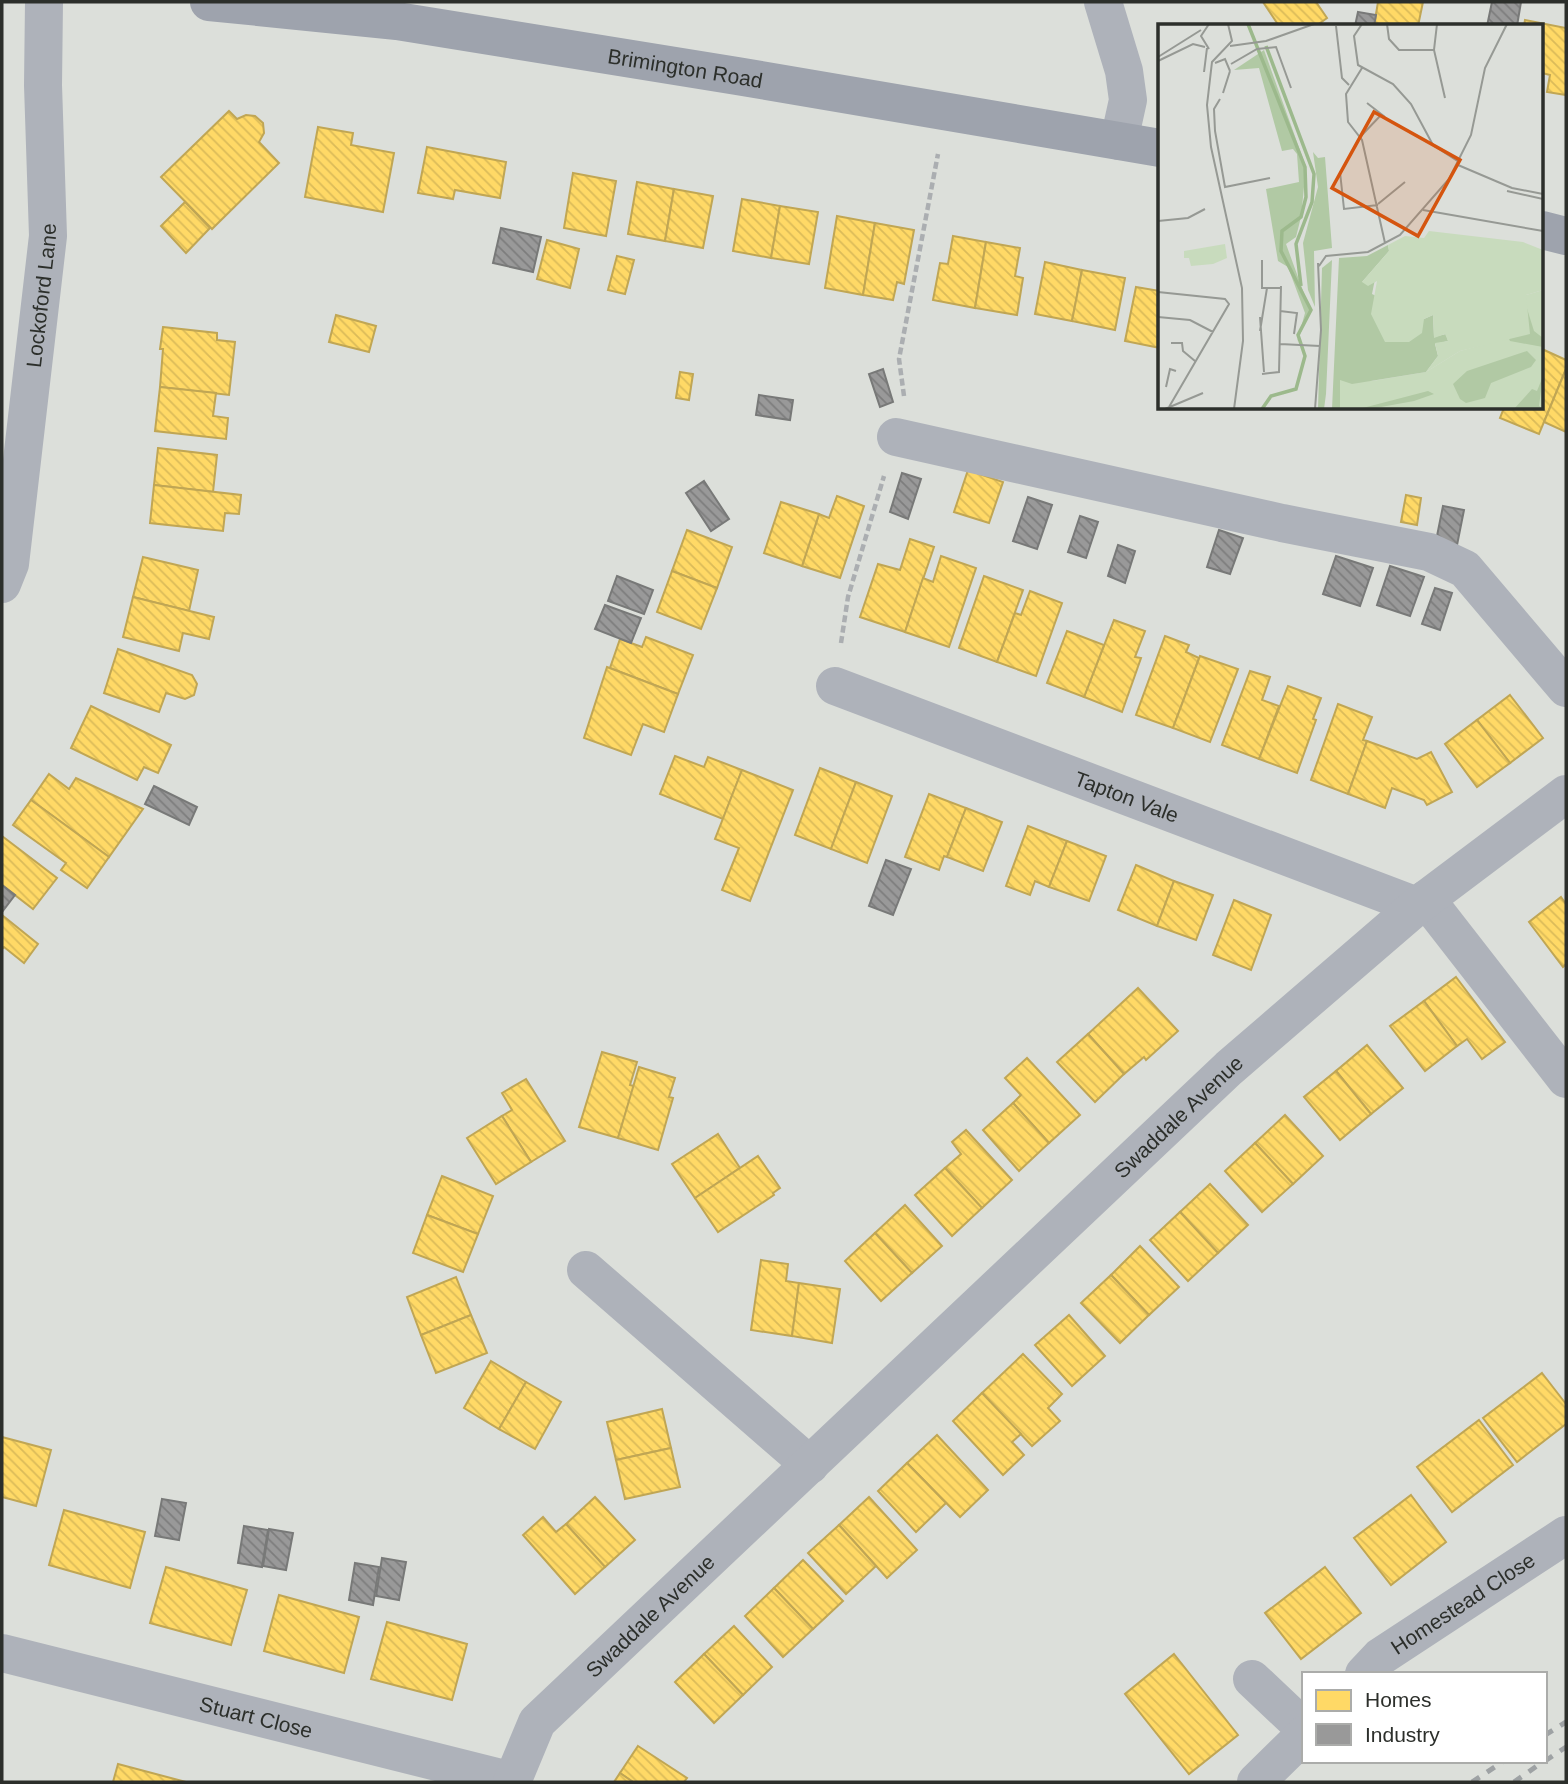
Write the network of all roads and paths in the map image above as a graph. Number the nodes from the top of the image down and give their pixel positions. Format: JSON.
{"nodes":[{"id":1,"x":44,"y":2,"type":"edge"},
{"id":2,"x":209,"y":2,"type":"edge"},
{"id":3,"x":1103,"y":2,"type":"edge"},
{"id":4,"x":1119,"y":141,"type":"junction"},
{"id":5,"x":1158,"y":148,"type":"edge"},
{"id":6,"x":928,"y":204,"type":"dead end"},
{"id":7,"x":1544,"y":230,"type":"edge"},
{"id":8,"x":1566,"y":236,"type":"edge"},
{"id":9,"x":896,"y":437,"type":"junction"},
{"id":10,"x":2,"y":584,"type":"edge"},
{"id":11,"x":835,"y":686,"type":"joint"},
{"id":12,"x":1566,"y":688,"type":"edge"},
{"id":13,"x":1566,"y":794,"type":"edge"},
{"id":14,"x":1422,"y":902,"type":"junction"},
{"id":15,"x":1566,"y":1079,"type":"edge"},
{"id":16,"x":586,"y":1270,"type":"dead end"},
{"id":17,"x":810,"y":1465,"type":"junction"},
{"id":18,"x":1566,"y":1535,"type":"edge"},
{"id":19,"x":2,"y":1653,"type":"edge"},
{"id":20,"x":1366,"y":1672,"type":"edge"},
{"id":21,"x":1252,"y":1679,"type":"dead end"},
{"id":22,"x":1302,"y":1726,"type":"edge"},
{"id":23,"x":1302,"y":1737,"type":"edge"},
{"id":24,"x":512,"y":1781,"type":"edge"},
{"id":25,"x":1256,"y":1782,"type":"edge"}],
"edges":[{"from":1,"to":10,"type":"street","name":"Lockoford Lane"},
{"from":2,"to":4,"type":"main road","name":"Brimington Road"},
{"from":3,"to":4,"type":"street"},
{"from":4,"to":5,"type":"main road","name":"Brimington Road"},
{"from":6,"to":9,"type":"path"},
{"from":7,"to":8,"type":"main road"},
{"from":9,"to":11,"type":"path"},
{"from":9,"to":12,"type":"street"},
{"from":11,"to":14,"type":"street","name":"Tapton Vale"},
{"from":13,"to":14,"type":"street","name":"Swaddale Avenue"},
{"from":14,"to":15,"type":"street"},
{"from":14,"to":17,"type":"street","name":"Swaddale Avenue"},
{"from":16,"to":17,"type":"street"},
{"from":17,"to":24,"type":"street","name":"Swaddale Avenue"},
{"from":18,"to":20,"type":"street","name":"Homestead Close"},
{"from":19,"to":24,"type":"street","name":"Stuart Close"},
{"from":21,"to":22,"type":"street"},
{"from":23,"to":25,"type":"street"}]}
